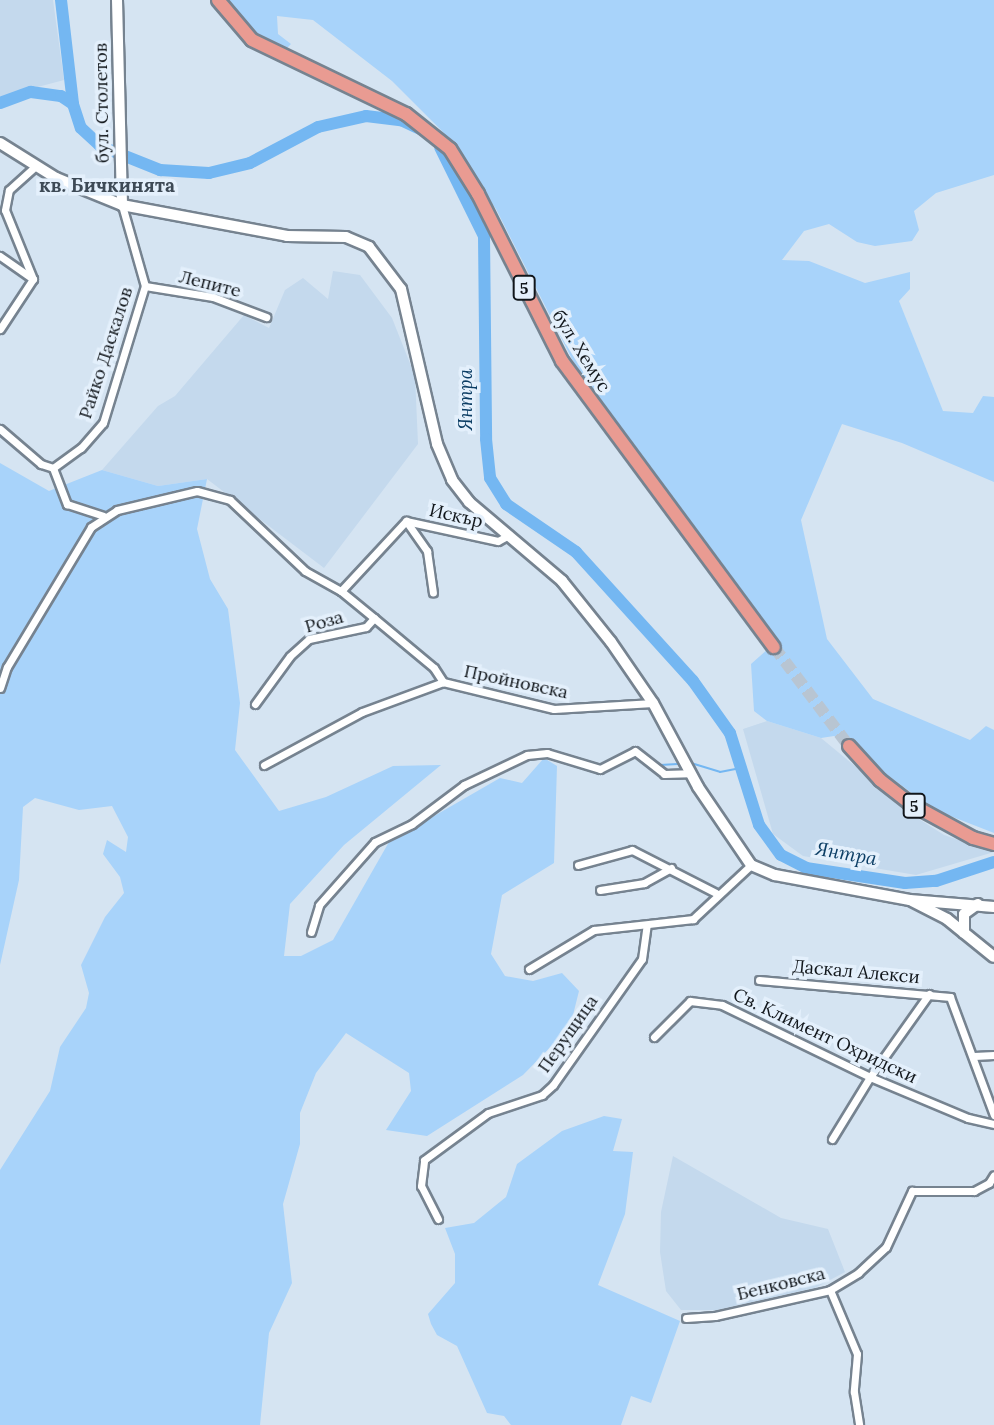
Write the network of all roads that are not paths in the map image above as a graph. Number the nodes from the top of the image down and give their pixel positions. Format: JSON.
{"nodes":[{"id":1,"x":117,"y":0,"type":"edge"},
{"id":2,"x":218,"y":0,"type":"edge"},
{"id":3,"x":0,"y":143,"type":"edge"},
{"id":4,"x":36,"y":166,"type":"junction"},
{"id":5,"x":122,"y":205,"type":"junction"},
{"id":6,"x":0,"y":256,"type":"edge"},
{"id":7,"x":33,"y":279,"type":"junction"},
{"id":8,"x":145,"y":286,"type":"junction"},
{"id":9,"x":266,"y":317,"type":"dead end"},
{"id":10,"x":0,"y":329,"type":"edge"},
{"id":11,"x":0,"y":429,"type":"edge"},
{"id":12,"x":52,"y":468,"type":"junction"},
{"id":13,"x":103,"y":516,"type":"junction"},
{"id":14,"x":406,"y":521,"type":"junction"},
{"id":15,"x":509,"y":535,"type":"junction"},
{"id":16,"x":341,"y":591,"type":"junction"},
{"id":17,"x":433,"y":593,"type":"dead end"},
{"id":18,"x":374,"y":618,"type":"junction"},
{"id":19,"x":774,"y":647,"type":"tunnel mouth"},
{"id":20,"x":443,"y":682,"type":"junction"},
{"id":21,"x":0,"y":688,"type":"edge"},
{"id":22,"x":653,"y":703,"type":"junction"},
{"id":23,"x":255,"y":704,"type":"dead end"},
{"id":24,"x":849,"y":746,"type":"tunnel mouth"},
{"id":25,"x":264,"y":765,"type":"dead end"},
{"id":26,"x":686,"y":767,"type":"junction"},
{"id":27,"x":994,"y":844,"type":"edge"},
{"id":28,"x":578,"y":865,"type":"dead end"},
{"id":29,"x":751,"y":865,"type":"junction"},
{"id":30,"x":671,"y":868,"type":"junction"},
{"id":31,"x":600,"y":890,"type":"dead end"},
{"id":32,"x":716,"y":893,"type":"junction"},
{"id":33,"x":910,"y":900,"type":"junction"},
{"id":34,"x":978,"y":904,"type":"junction"},
{"id":35,"x":994,"y":907,"type":"edge"},
{"id":36,"x":647,"y":925,"type":"junction"},
{"id":37,"x":311,"y":932,"type":"dead end"},
{"id":38,"x":964,"y":933,"type":"junction"},
{"id":39,"x":994,"y":957,"type":"edge"},
{"id":40,"x":529,"y":969,"type":"dead end"},
{"id":41,"x":759,"y":980,"type":"dead end"},
{"id":42,"x":929,"y":994,"type":"junction"},
{"id":43,"x":654,"y":1037,"type":"dead end"},
{"id":44,"x":994,"y":1055,"type":"edge"},
{"id":45,"x":974,"y":1056,"type":"junction"},
{"id":46,"x":870,"y":1077,"type":"junction"},
{"id":47,"x":994,"y":1115,"type":"edge"},
{"id":48,"x":994,"y":1124,"type":"edge"},
{"id":49,"x":832,"y":1139,"type":"dead end"},
{"id":50,"x":994,"y":1175,"type":"edge"},
{"id":51,"x":438,"y":1219,"type":"dead end"},
{"id":52,"x":830,"y":1290,"type":"junction"},
{"id":53,"x":686,"y":1318,"type":"dead end"},
{"id":54,"x":859,"y":1425,"type":"edge"}],
"edges":[{"from":1,"to":5,"type":"street","name":"бул. Столетов"},
{"from":2,"to":19,"type":"main road","name":"бул. Хемус","number":"5"},
{"from":3,"to":4,"type":"street"},
{"from":4,"to":5,"type":"street"},
{"from":4,"to":7,"type":"street"},
{"from":5,"to":8,"type":"street","name":"Райко Даскалов"},
{"from":5,"to":15,"type":"street"},
{"from":6,"to":7,"type":"street"},
{"from":7,"to":10,"type":"street"},
{"from":8,"to":9,"type":"street","name":"Лепите"},
{"from":8,"to":12,"type":"street","name":"Райко Даскалов"},
{"from":11,"to":12,"type":"street"},
{"from":12,"to":13,"type":"street"},
{"from":13,"to":16,"type":"street"},
{"from":13,"to":21,"type":"street"},
{"from":14,"to":15,"type":"street","name":"Искър"},
{"from":14,"to":16,"type":"street","name":"Искър"},
{"from":14,"to":17,"type":"street"},
{"from":15,"to":22,"type":"street"},
{"from":16,"to":18,"type":"street"},
{"from":18,"to":20,"type":"street"},
{"from":18,"to":23,"type":"street","name":"Роза"},
{"from":20,"to":22,"type":"street","name":"Пройновска"},
{"from":20,"to":25,"type":"street","name":"Пройновска"},
{"from":22,"to":26,"type":"street"},
{"from":24,"to":27,"type":"main road","number":"5"},
{"from":26,"to":29,"type":"street"},
{"from":26,"to":37,"type":"street"},
{"from":28,"to":30,"type":"street"},
{"from":29,"to":32,"type":"street"},
{"from":29,"to":33,"type":"street"},
{"from":30,"to":31,"type":"street"},
{"from":30,"to":32,"type":"street"},
{"from":32,"to":36,"type":"street"},
{"from":33,"to":34,"type":"street"},
{"from":33,"to":38,"type":"street"},
{"from":34,"to":35,"type":"street"},
{"from":34,"to":38,"type":"street"},
{"from":36,"to":40,"type":"street"},
{"from":36,"to":51,"type":"street","name":"Перущица"},
{"from":38,"to":39,"type":"street"},
{"from":41,"to":42,"type":"street","name":"Даскал Алекси"},
{"from":42,"to":45,"type":"street","name":"Даскал Алекси"},
{"from":42,"to":46,"type":"street"},
{"from":43,"to":46,"type":"street","name":"Св. Климент Охридски"},
{"from":44,"to":45,"type":"street"},
{"from":45,"to":47,"type":"street"},
{"from":46,"to":48,"type":"street","name":"Св. Климент Охридски"},
{"from":46,"to":49,"type":"street"},
{"from":50,"to":52,"type":"street","name":"Бенковска"},
{"from":52,"to":53,"type":"street","name":"Бенковска"},
{"from":52,"to":54,"type":"street"}]}
